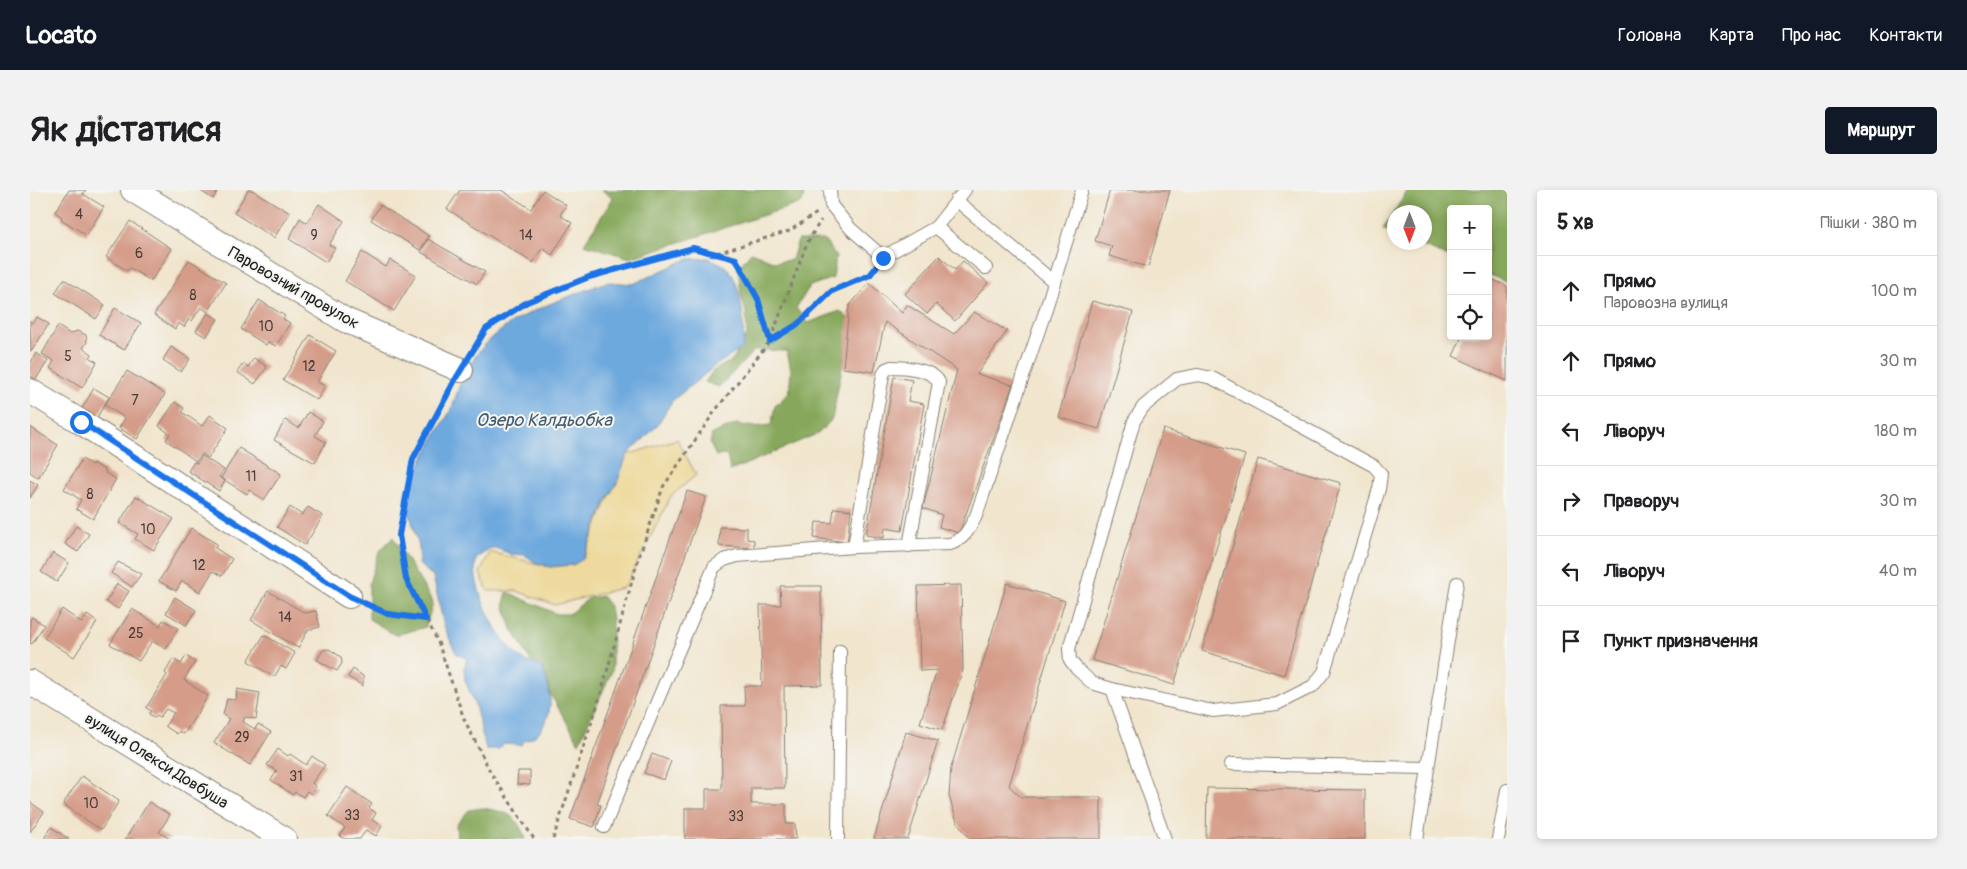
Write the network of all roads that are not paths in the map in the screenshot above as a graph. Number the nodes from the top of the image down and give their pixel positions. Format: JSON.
{"nodes":[{"id":1,"x":133,"y":190,"type":"edge"},
{"id":2,"x":830,"y":190,"type":"edge"},
{"id":3,"x":1082,"y":190,"type":"edge"},
{"id":4,"x":961,"y":195,"type":"edge"},
{"id":5,"x":936,"y":227,"type":"junction"},
{"id":6,"x":986,"y":268,"type":"dead end"},
{"id":7,"x":1054,"y":282,"type":"junction"},
{"id":8,"x":461,"y":370,"type":"road end"},
{"id":9,"x":30,"y":391,"type":"edge"},
{"id":10,"x":909,"y":546,"type":"junction"},
{"id":11,"x":854,"y":547,"type":"junction"},
{"id":12,"x":1457,"y":583,"type":"dead end"},
{"id":13,"x":349,"y":596,"type":"road end"},
{"id":14,"x":840,"y":651,"type":"dead end"},
{"id":15,"x":30,"y":682,"type":"edge"},
{"id":16,"x":1112,"y":689,"type":"junction"},
{"id":17,"x":1231,"y":764,"type":"dead end"},
{"id":18,"x":1428,"y":768,"type":"junction"},
{"id":19,"x":1507,"y":790,"type":"edge"},
{"id":20,"x":1505,"y":807,"type":"edge"},
{"id":21,"x":604,"y":827,"type":"dead end"},
{"id":22,"x":284,"y":839,"type":"edge"},
{"id":23,"x":838,"y":839,"type":"edge"},
{"id":24,"x":1164,"y":839,"type":"edge"},
{"id":25,"x":1417,"y":839,"type":"edge"},
{"id":26,"x":1498,"y":839,"type":"edge"}],
"edges":[{"from":1,"to":8,"type":"street","name":"Паровозний провулок"},
{"from":2,"to":5,"type":"lane"},
{"from":3,"to":7,"type":"lane"},
{"from":4,"to":5,"type":"lane"},
{"from":4,"to":7,"type":"lane"},
{"from":5,"to":6,"type":"lane"},
{"from":7,"to":10,"type":"lane"},
{"from":9,"to":13,"type":"street"},
{"from":10,"to":11,"type":"lane"},
{"from":10,"to":11,"type":"lane"},
{"from":11,"to":21,"type":"lane"},
{"from":12,"to":18,"type":"lane"},
{"from":14,"to":23,"type":"lane"},
{"from":15,"to":22,"type":"street","name":"вулиця Олекси Довбуша"},
{"from":16,"to":16,"type":"lane"},
{"from":16,"to":24,"type":"lane"},
{"from":17,"to":18,"type":"lane"},
{"from":18,"to":25,"type":"lane"},
{"from":19,"to":20,"type":"lane"},
{"from":20,"to":26,"type":"lane"}]}
